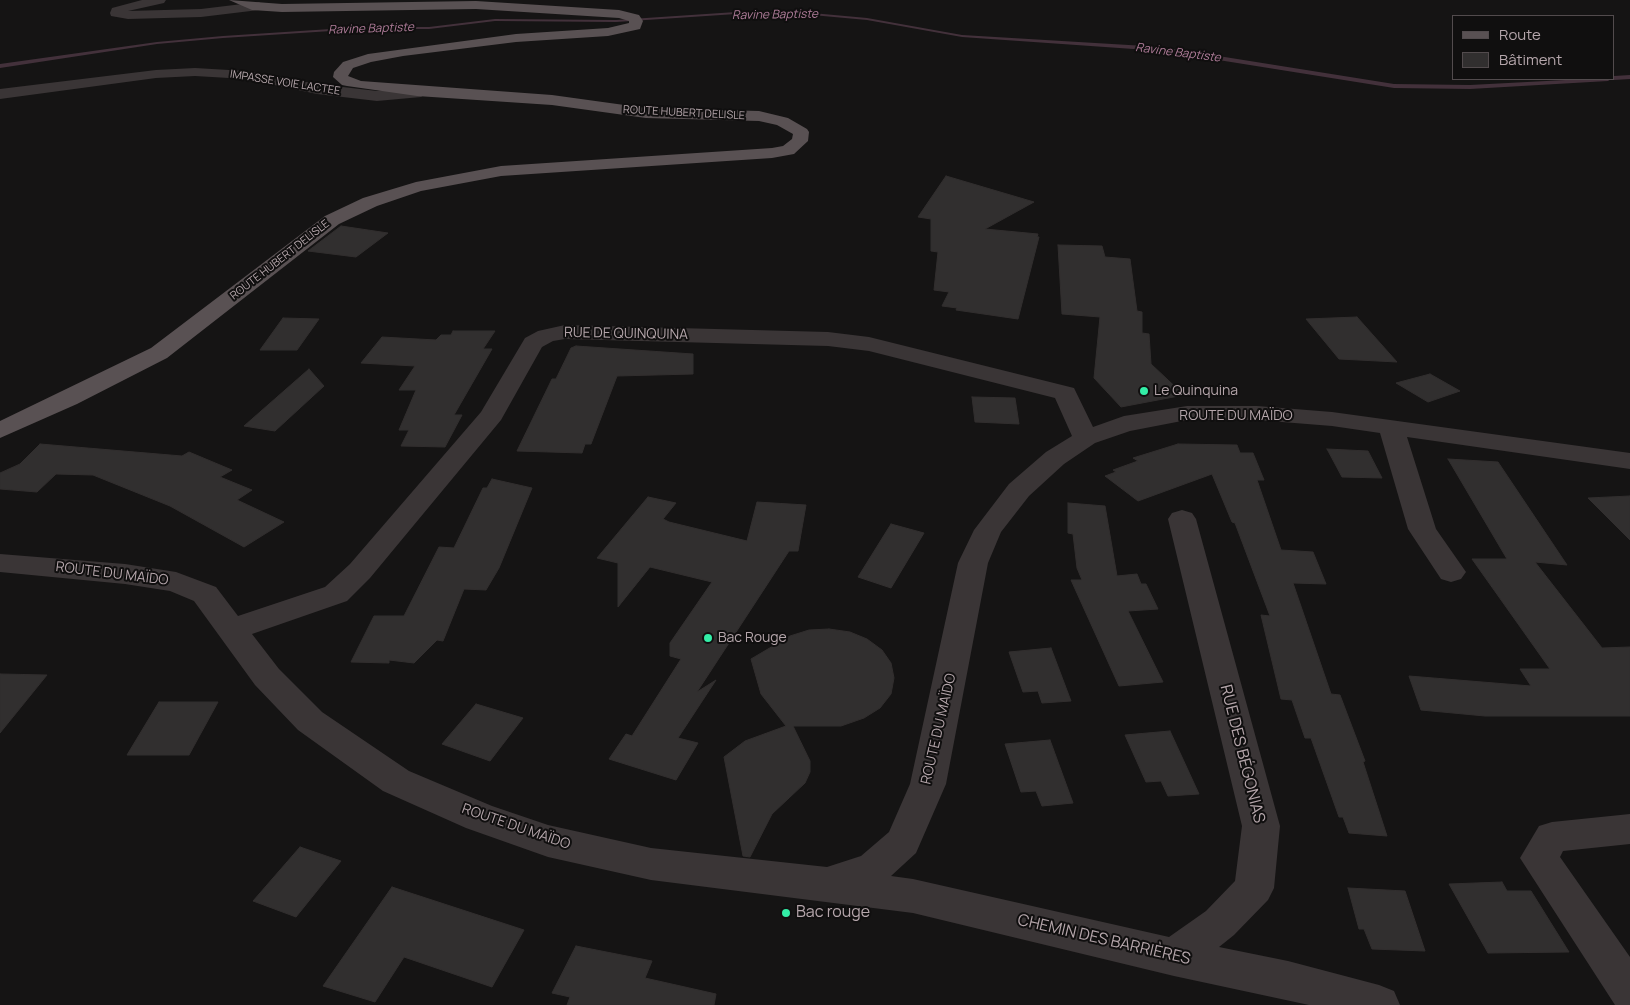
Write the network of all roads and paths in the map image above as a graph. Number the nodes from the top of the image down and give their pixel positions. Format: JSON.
{"nodes":[{"id":1,"x":160,"y":0,"type":"edge"},
{"id":2,"x":235,"y":0,"type":"edge"},
{"id":3,"x":259,"y":6,"type":"junction"},
{"id":4,"x":421,"y":92,"type":"junction"},
{"id":5,"x":0,"y":94,"type":"edge"},
{"id":6,"x":1391,"y":426,"type":"junction"},
{"id":7,"x":0,"y":430,"type":"edge"},
{"id":8,"x":1086,"y":438,"type":"junction"},
{"id":9,"x":1630,"y":460,"type":"edge"},
{"id":10,"x":1182,"y":519,"type":"dead end"},
{"id":11,"x":0,"y":562,"type":"edge"},
{"id":12,"x":1451,"y":572,"type":"dead end"},
{"id":13,"x":233,"y":629,"type":"junction"},
{"id":14,"x":1630,"y":829,"type":"edge"},
{"id":15,"x":827,"y":884,"type":"junction"},
{"id":16,"x":1174,"y":957,"type":"junction"},
{"id":17,"x":1630,"y":992,"type":"edge"},
{"id":18,"x":1379,"y":1005,"type":"edge"}],
"edges":[{"from":1,"to":3,"type":"street"},
{"from":2,"to":3,"type":"main road","name":"ROUTE HUBERT DELISLE"},
{"from":3,"to":4,"type":"main road","name":"ROUTE HUBERT DELISLE"},
{"from":4,"to":5,"type":"street","name":"IMPASSE VOIE LACTEE"},
{"from":4,"to":7,"type":"main road","name":"ROUTE HUBERT DELISLE"},
{"from":6,"to":8,"type":"street","name":"ROUTE DU MAÏDO"},
{"from":6,"to":9,"type":"street","name":"ROUTE DU MAÏDO"},
{"from":6,"to":12,"type":"street"},
{"from":8,"to":13,"type":"street","name":"RUE DE QUINQUINA"},
{"from":8,"to":15,"type":"street","name":"ROUTE DU MAÏDO"},
{"from":10,"to":16,"type":"street","name":"RUE DES BÉGONIAS"},
{"from":11,"to":13,"type":"street","name":"ROUTE DU MAÏDO"},
{"from":13,"to":15,"type":"street","name":"ROUTE DU MAÏDO"},
{"from":14,"to":17,"type":"street"},
{"from":15,"to":16,"type":"street","name":"CHEMIN DES BARRIÈRES"},
{"from":16,"to":18,"type":"street","name":"CHEMIN DES BARRIÈRES"}]}
